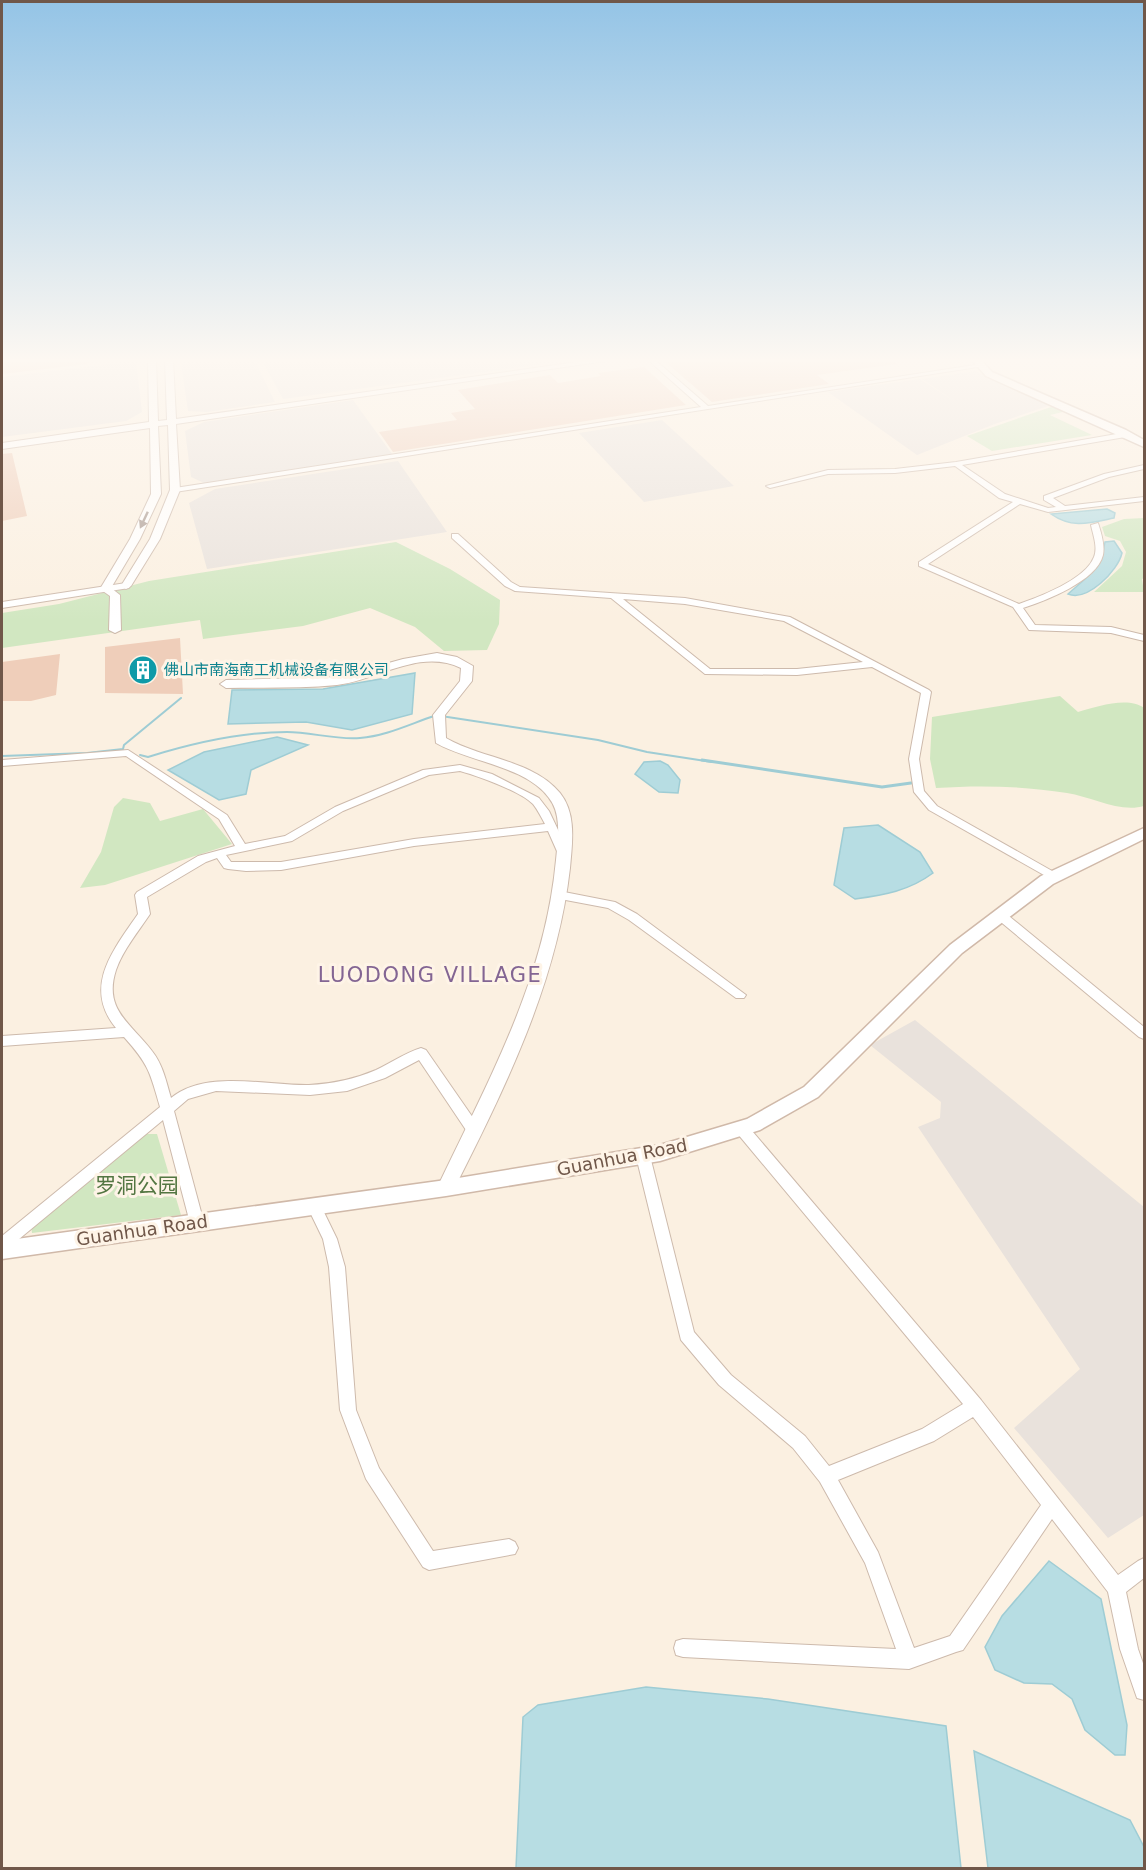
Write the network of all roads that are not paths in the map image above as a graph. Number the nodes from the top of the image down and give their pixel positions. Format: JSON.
{"nodes":[{"id":1,"x":155,"y":446,"type":"edge"},
{"id":2,"x":173,"y":446,"type":"edge"},
{"id":3,"x":458,"y":446,"type":"edge"},
{"id":4,"x":1058,"y":446,"type":"edge"},
{"id":5,"x":956,"y":464,"type":"junction"},
{"id":6,"x":1144,"y":467,"type":"edge"},
{"id":7,"x":770,"y":486,"type":"dead end"},
{"id":8,"x":175,"y":490,"type":"junction"},
{"id":9,"x":1144,"y":499,"type":"edge"},
{"id":10,"x":1019,"y":501,"type":"junction"},
{"id":11,"x":1065,"y":509,"type":"junction"},
{"id":12,"x":1095,"y":525,"type":"dead end"},
{"id":13,"x":455,"y":536,"type":"dead end"},
{"id":14,"x":126,"y":586,"type":"joint"},
{"id":15,"x":105,"y":589,"type":"junction"},
{"id":16,"x":613,"y":596,"type":"junction"},
{"id":17,"x":2,"y":605,"type":"edge"},
{"id":18,"x":1018,"y":607,"type":"junction"},
{"id":19,"x":115,"y":630,"type":"dead end"},
{"id":20,"x":1144,"y":638,"type":"edge"},
{"id":21,"x":873,"y":663,"type":"junction"},
{"id":22,"x":226,"y":684,"type":"dead end"},
{"id":23,"x":2,"y":763,"type":"edge"},
{"id":24,"x":552,"y":827,"type":"junction"},
{"id":25,"x":1144,"y":833,"type":"edge"},
{"id":26,"x":242,"y":849,"type":"junction"},
{"id":27,"x":219,"y":853,"type":"junction"},
{"id":28,"x":564,"y":855,"type":"junction"},
{"id":29,"x":1055,"y":876,"type":"junction"},
{"id":30,"x":559,"y":895,"type":"junction"},
{"id":31,"x":1000,"y":915,"type":"junction"},
{"id":32,"x":740,"y":995,"type":"dead end"},
{"id":33,"x":127,"y":1032,"type":"junction"},
{"id":34,"x":1144,"y":1034,"type":"edge"},
{"id":35,"x":2,"y":1041,"type":"edge"},
{"id":36,"x":167,"y":1109,"type":"junction"},
{"id":37,"x":473,"y":1129,"type":"junction"},
{"id":38,"x":742,"y":1129,"type":"junction"},
{"id":39,"x":644,"y":1156,"type":"junction"},
{"id":40,"x":446,"y":1188,"type":"junction"},
{"id":41,"x":314,"y":1206,"type":"junction"},
{"id":42,"x":197,"y":1223,"type":"junction"},
{"id":43,"x":2,"y":1244,"type":"edge"},
{"id":44,"x":2,"y":1250,"type":"edge"},
{"id":45,"x":975,"y":1406,"type":"junction"},
{"id":46,"x":826,"y":1476,"type":"junction"},
{"id":47,"x":1052,"y":1505,"type":"junction"},
{"id":48,"x":509,"y":1548,"type":"dead end"},
{"id":49,"x":1144,"y":1567,"type":"edge"},
{"id":50,"x":1116,"y":1588,"type":"junction"},
{"id":51,"x":683,"y":1648,"type":"dead end"},
{"id":52,"x":909,"y":1659,"type":"junction"},
{"id":53,"x":1144,"y":1691,"type":"edge"}],
"edges":[{"from":1,"to":15,"type":"street","one_way":true},
{"from":2,"to":8,"type":"street"},
{"from":3,"to":8,"type":"street"},
{"from":4,"to":5,"type":"street"},
{"from":5,"to":7,"type":"street"},
{"from":5,"to":10,"type":"street"},
{"from":6,"to":11,"type":"street"},
{"from":8,"to":14,"type":"street"},
{"from":9,"to":11,"type":"street"},
{"from":10,"to":11,"type":"street"},
{"from":10,"to":18,"type":"street"},
{"from":12,"to":18,"type":"street"},
{"from":13,"to":16,"type":"street"},
{"from":14,"to":15,"type":"street"},
{"from":15,"to":17,"type":"street"},
{"from":15,"to":19,"type":"street"},
{"from":16,"to":21,"type":"street"},
{"from":16,"to":21,"type":"street"},
{"from":18,"to":20,"type":"street"},
{"from":21,"to":29,"type":"street"},
{"from":22,"to":28,"type":"street"},
{"from":23,"to":26,"type":"street"},
{"from":24,"to":26,"type":"street"},
{"from":24,"to":27,"type":"street"},
{"from":24,"to":28,"type":"street"},
{"from":25,"to":29,"type":"main road","name":"Guanhua Road"},
{"from":26,"to":27,"type":"street"},
{"from":27,"to":33,"type":"street"},
{"from":28,"to":30,"type":"street"},
{"from":29,"to":31,"type":"main road","name":"Guanhua Road"},
{"from":30,"to":32,"type":"street"},
{"from":30,"to":37,"type":"street"},
{"from":31,"to":34,"type":"street"},
{"from":31,"to":38,"type":"main road","name":"Guanhua Road"},
{"from":33,"to":35,"type":"street"},
{"from":33,"to":36,"type":"street"},
{"from":36,"to":37,"type":"street"},
{"from":36,"to":42,"type":"street"},
{"from":36,"to":43,"type":"street"},
{"from":37,"to":40,"type":"street"},
{"from":38,"to":39,"type":"main road","name":"Guanhua Road"},
{"from":38,"to":45,"type":"street"},
{"from":39,"to":40,"type":"main road","name":"Guanhua Road"},
{"from":39,"to":46,"type":"street"},
{"from":40,"to":41,"type":"main road","name":"Guanhua Road"},
{"from":41,"to":42,"type":"main road","name":"Guanhua Road"},
{"from":41,"to":48,"type":"street"},
{"from":42,"to":44,"type":"main road","name":"Guanhua Road"},
{"from":45,"to":46,"type":"street"},
{"from":45,"to":47,"type":"street"},
{"from":46,"to":52,"type":"street"},
{"from":47,"to":50,"type":"street"},
{"from":47,"to":52,"type":"street"},
{"from":49,"to":50,"type":"street"},
{"from":50,"to":53,"type":"street"},
{"from":51,"to":52,"type":"street"}]}
